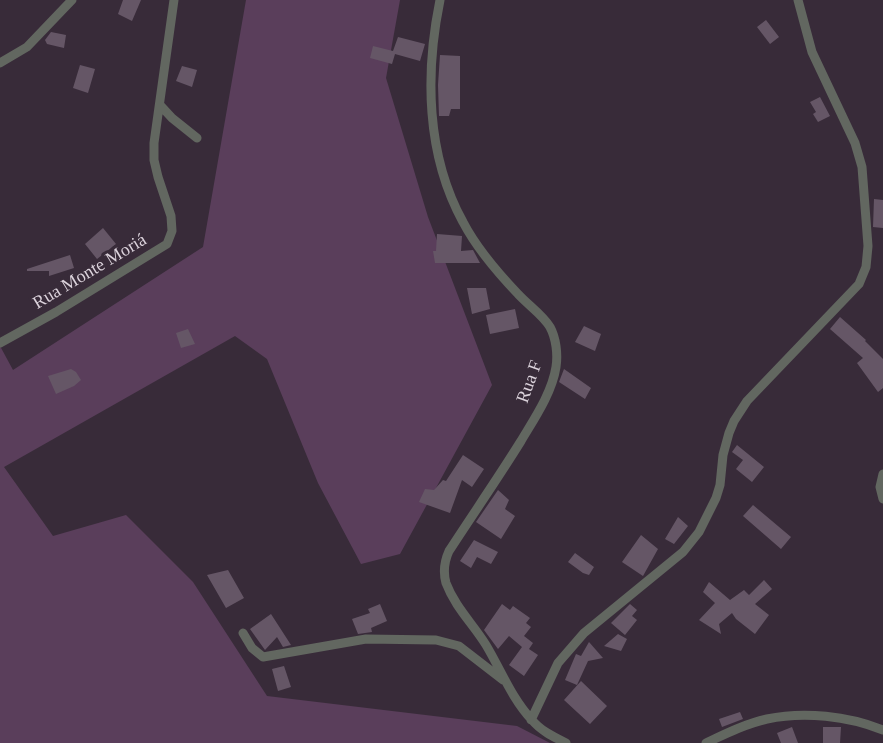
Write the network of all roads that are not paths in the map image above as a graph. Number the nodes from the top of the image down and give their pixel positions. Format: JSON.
{"nodes":[{"id":1,"x":72,"y":0,"type":"edge"},
{"id":2,"x":174,"y":0,"type":"edge"},
{"id":3,"x":440,"y":0,"type":"edge"},
{"id":4,"x":798,"y":0,"type":"edge"},
{"id":5,"x":0,"y":63,"type":"edge"},
{"id":6,"x":160,"y":105,"type":"junction"},
{"id":7,"x":197,"y":138,"type":"dead end"},
{"id":8,"x":0,"y":343,"type":"edge"},
{"id":9,"x":883,"y":474,"type":"edge"},
{"id":10,"x":883,"y":499,"type":"edge"},
{"id":11,"x":243,"y":633,"type":"dead end"},
{"id":12,"x":508,"y":684,"type":"junction"},
{"id":13,"x":531,"y":720,"type":"junction"},
{"id":14,"x":883,"y":730,"type":"edge"},
{"id":15,"x":566,"y":743,"type":"edge"},
{"id":16,"x":705,"y":743,"type":"edge"}],
"edges":[{"from":1,"to":5,"type":"street"},
{"from":2,"to":6,"type":"street","name":"Rua Monte Moriá"},
{"from":3,"to":12,"type":"street","name":"Rua F"},
{"from":4,"to":13,"type":"street"},
{"from":6,"to":7,"type":"street"},
{"from":6,"to":8,"type":"street","name":"Rua Monte Moriá"},
{"from":9,"to":10,"type":"street"},
{"from":11,"to":12,"type":"street"},
{"from":12,"to":13,"type":"street","name":"Rua F"},
{"from":13,"to":15,"type":"street","name":"Rua F"},
{"from":14,"to":16,"type":"street"}]}
